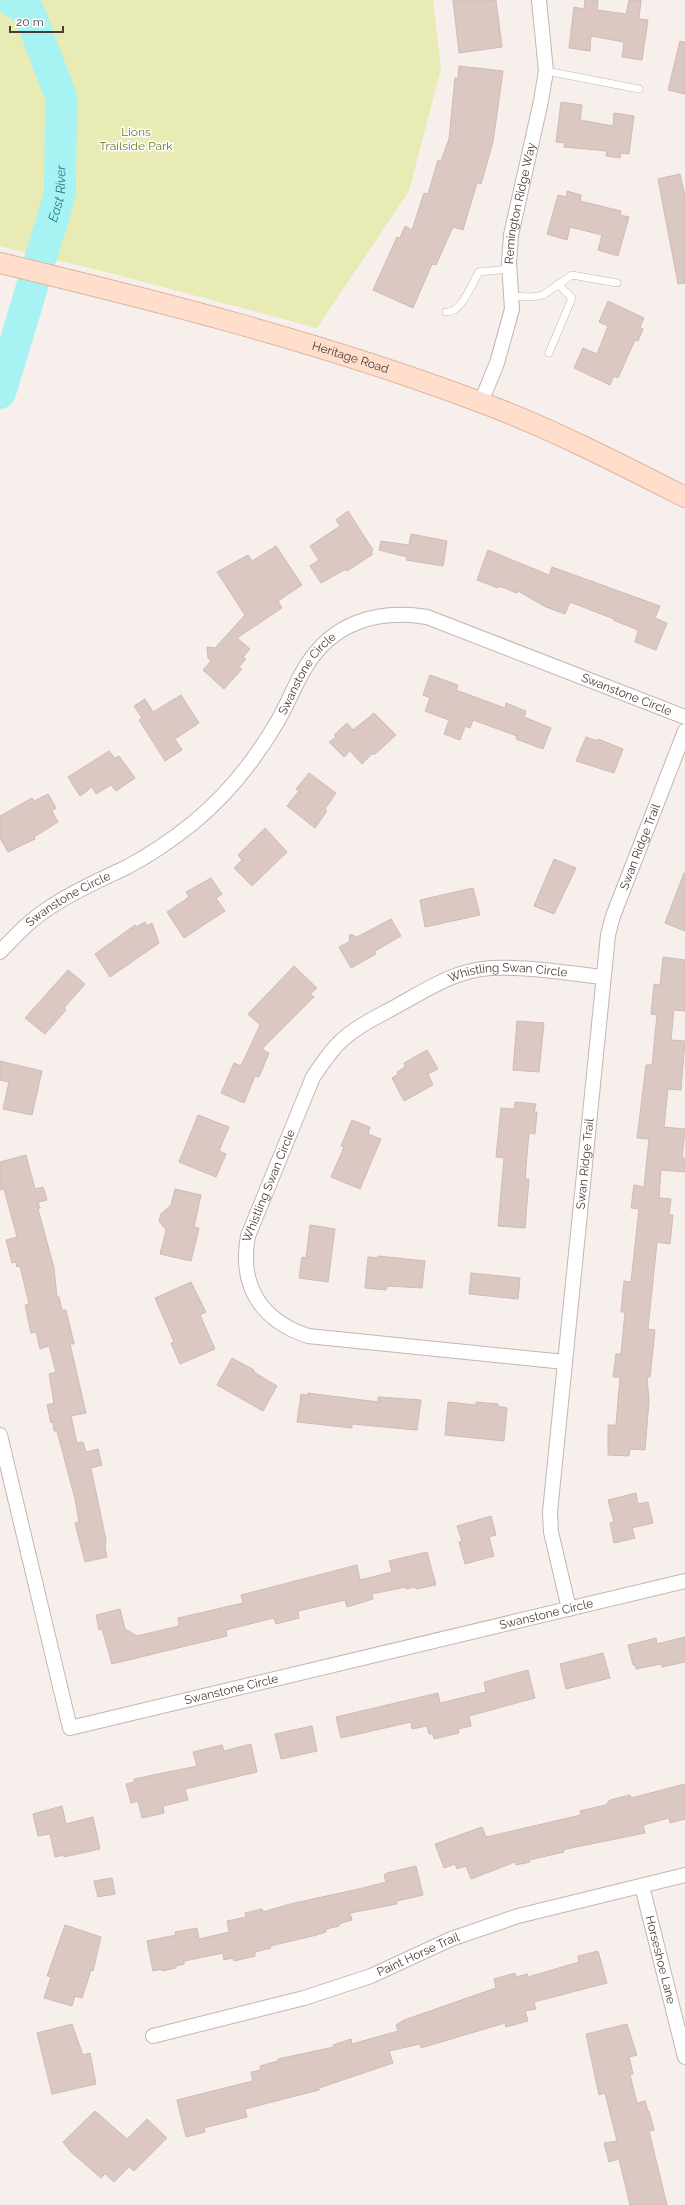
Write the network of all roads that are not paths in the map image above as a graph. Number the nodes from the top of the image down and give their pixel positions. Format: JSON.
{"nodes":[{"id":1,"x":539,"y":0,"type":"edge"},
{"id":2,"x":546,"y":71,"type":"junction"},
{"id":3,"x":639,"y":89,"type":"dead end"},
{"id":4,"x":0,"y":263,"type":"edge"},
{"id":5,"x":509,"y":269,"type":"junction"},
{"id":6,"x":617,"y":283,"type":"dead end"},
{"id":7,"x":558,"y":284,"type":"junction"},
{"id":8,"x":512,"y":296,"type":"junction"},
{"id":9,"x":446,"y":312,"type":"dead end"},
{"id":10,"x":550,"y":353,"type":"dead end"},
{"id":11,"x":481,"y":402,"type":"junction"},
{"id":12,"x":685,"y":497,"type":"edge"},
{"id":13,"x":685,"y":717,"type":"edge"},
{"id":14,"x":685,"y":731,"type":"edge"},
{"id":15,"x":0,"y":952,"type":"edge"},
{"id":16,"x":603,"y":977,"type":"junction"},
{"id":17,"x":565,"y":1362,"type":"junction"},
{"id":18,"x":0,"y":1435,"type":"edge"},
{"id":19,"x":685,"y":1581,"type":"edge"},
{"id":20,"x":569,"y":1609,"type":"junction"},
{"id":21,"x":685,"y":1875,"type":"edge"},
{"id":22,"x":642,"y":1886,"type":"junction"},
{"id":23,"x":153,"y":2036,"type":"dead end"},
{"id":24,"x":685,"y":2057,"type":"edge"}],
"edges":[{"from":1,"to":2,"type":"street","name":"Remington Ridge Way"},
{"from":2,"to":3,"type":"lane"},
{"from":2,"to":5,"type":"street","name":"Remington Ridge Way"},
{"from":4,"to":11,"type":"main road","name":"Heritage Road"},
{"from":5,"to":8,"type":"street","name":"Remington Ridge Way"},
{"from":5,"to":9,"type":"lane"},
{"from":6,"to":7,"type":"lane"},
{"from":7,"to":8,"type":"lane"},
{"from":7,"to":10,"type":"lane"},
{"from":8,"to":11,"type":"street","name":"Remington Ridge Way"},
{"from":11,"to":12,"type":"main road","name":"Heritage Road"},
{"from":13,"to":15,"type":"street","name":"Swanstone Circle"},
{"from":14,"to":16,"type":"street","name":"Swan Ridge Trail"},
{"from":16,"to":17,"type":"street","name":"Swan Ridge Trail"},
{"from":16,"to":17,"type":"street","name":"Whistling Swan Circle"},
{"from":17,"to":20,"type":"street","name":"Swan Ridge Trail"},
{"from":18,"to":20,"type":"street","name":"Swanstone Circle"},
{"from":19,"to":20,"type":"street","name":"Swanstone Circle"},
{"from":21,"to":22,"type":"street","name":"Paint Horse Trail"},
{"from":22,"to":23,"type":"street","name":"Paint Horse Trail"},
{"from":22,"to":24,"type":"street","name":"Horseshoe Lane"}]}
